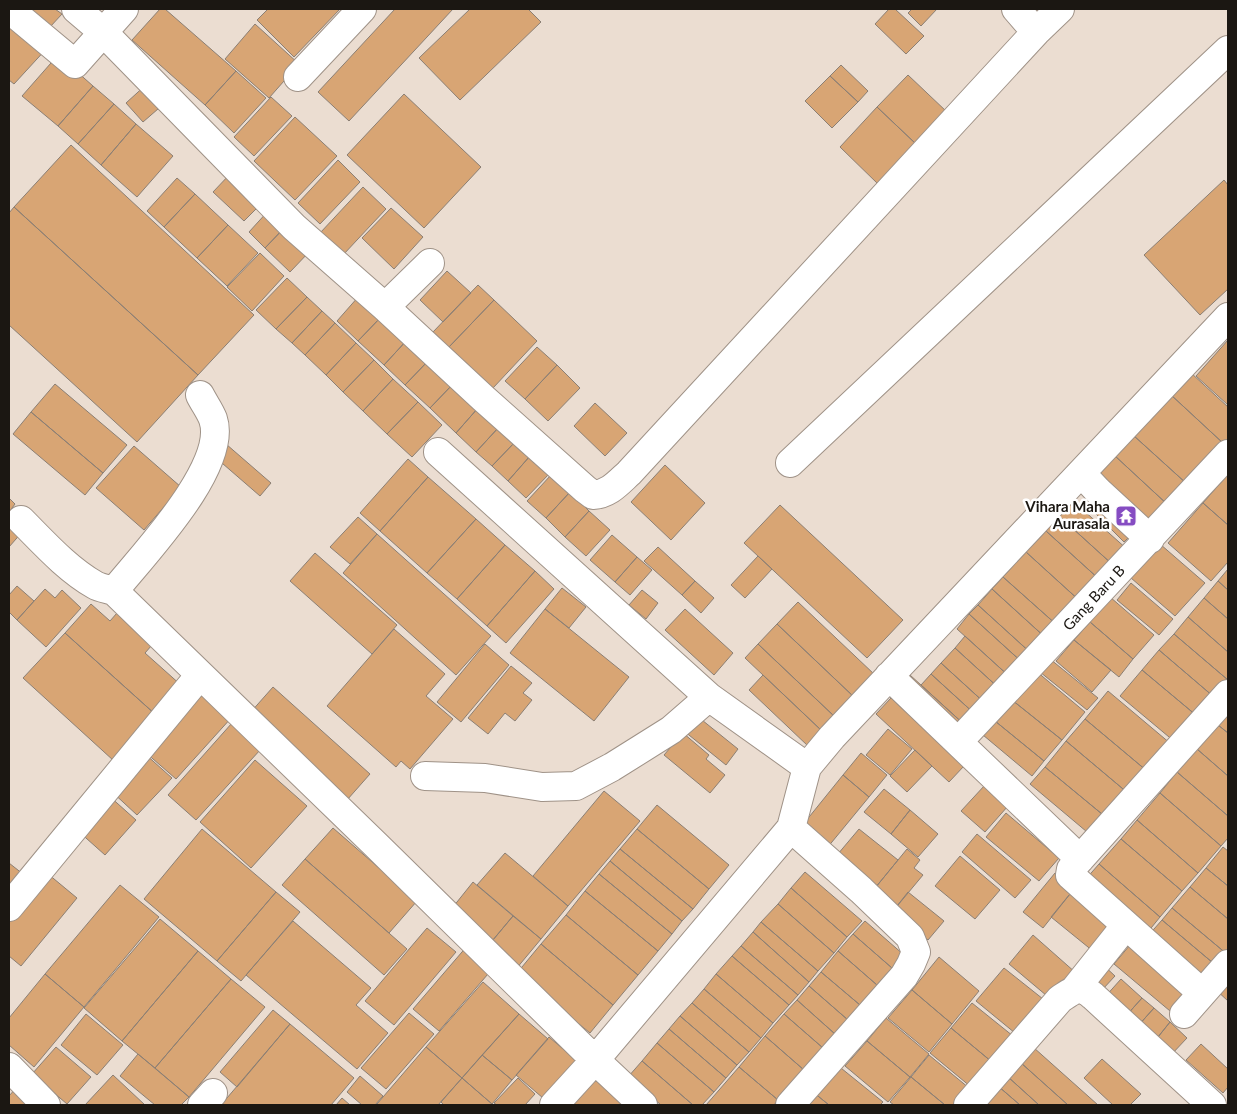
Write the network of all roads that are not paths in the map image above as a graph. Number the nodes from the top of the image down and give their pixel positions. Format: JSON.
{"nodes":[{"id":1,"x":9,"y":9,"type":"edge"},
{"id":2,"x":76,"y":9,"type":"edge"},
{"id":3,"x":124,"y":9,"type":"edge"},
{"id":4,"x":362,"y":9,"type":"edge"},
{"id":5,"x":1016,"y":9,"type":"edge"},
{"id":6,"x":1060,"y":9,"type":"edge"},
{"id":7,"x":103,"y":32,"type":"junction"},
{"id":8,"x":1036,"y":32,"type":"junction"},
{"id":9,"x":1228,"y":50,"type":"edge"},
{"id":10,"x":298,"y":77,"type":"dead end"},
{"id":11,"x":430,"y":263,"type":"dead end"},
{"id":12,"x":385,"y":307,"type":"junction"},
{"id":13,"x":1228,"y":317,"type":"edge"},
{"id":14,"x":200,"y":395,"type":"dead end"},
{"id":15,"x":438,"y":452,"type":"dead end"},
{"id":16,"x":1228,"y":454,"type":"edge"},
{"id":17,"x":790,"y":463,"type":"dead end"},
{"id":18,"x":1082,"y":474,"type":"junction"},
{"id":19,"x":21,"y":520,"type":"dead end"},
{"id":20,"x":1150,"y":539,"type":"junction"},
{"id":21,"x":114,"y":591,"type":"junction"},
{"id":22,"x":200,"y":675,"type":"junction"},
{"id":23,"x":889,"y":676,"type":"junction"},
{"id":24,"x":1228,"y":694,"type":"edge"},
{"id":25,"x":709,"y":697,"type":"junction"},
{"id":26,"x":959,"y":740,"type":"junction"},
{"id":27,"x":807,"y":767,"type":"junction"},
{"id":28,"x":425,"y":776,"type":"dead end"},
{"id":29,"x":791,"y":828,"type":"junction"},
{"id":30,"x":1080,"y":859,"type":"junction"},
{"id":31,"x":9,"y":907,"type":"edge"},
{"id":32,"x":1126,"y":926,"type":"junction"},
{"id":33,"x":1228,"y":964,"type":"edge"},
{"id":34,"x":1075,"y":989,"type":"junction"},
{"id":35,"x":1202,"y":993,"type":"junction"},
{"id":36,"x":1184,"y":1014,"type":"dead end"},
{"id":37,"x":595,"y":1060,"type":"junction"},
{"id":38,"x":9,"y":1067,"type":"edge"},
{"id":39,"x":46,"y":1105,"type":"edge"},
{"id":40,"x":554,"y":1105,"type":"edge"},
{"id":41,"x":643,"y":1105,"type":"edge"},
{"id":42,"x":790,"y":1105,"type":"edge"},
{"id":43,"x":968,"y":1105,"type":"edge"},
{"id":44,"x":1212,"y":1105,"type":"edge"}],
"edges":[{"from":1,"to":7,"type":"street"},
{"from":2,"to":7,"type":"street"},
{"from":3,"to":7,"type":"street"},
{"from":4,"to":10,"type":"street"},
{"from":5,"to":8,"type":"street"},
{"from":6,"to":8,"type":"street"},
{"from":7,"to":12,"type":"street"},
{"from":8,"to":12,"type":"street"},
{"from":9,"to":17,"type":"street"},
{"from":11,"to":12,"type":"street"},
{"from":13,"to":18,"type":"street"},
{"from":14,"to":21,"type":"street"},
{"from":15,"to":25,"type":"street"},
{"from":16,"to":20,"type":"street","name":"Gang Baru B"},
{"from":18,"to":20,"type":"street"},
{"from":18,"to":23,"type":"street"},
{"from":19,"to":21,"type":"street"},
{"from":20,"to":26,"type":"street","name":"Gang Baru B"},
{"from":21,"to":22,"type":"street"},
{"from":22,"to":31,"type":"street"},
{"from":22,"to":37,"type":"street"},
{"from":23,"to":26,"type":"street"},
{"from":23,"to":27,"type":"street"},
{"from":24,"to":30,"type":"street"},
{"from":25,"to":27,"type":"street"},
{"from":25,"to":28,"type":"street"},
{"from":26,"to":30,"type":"street"},
{"from":27,"to":29,"type":"street"},
{"from":29,"to":37,"type":"street"},
{"from":29,"to":42,"type":"street"},
{"from":30,"to":32,"type":"street"},
{"from":32,"to":34,"type":"street"},
{"from":32,"to":35,"type":"street"},
{"from":33,"to":35,"type":"street"},
{"from":34,"to":43,"type":"street"},
{"from":34,"to":44,"type":"street"},
{"from":35,"to":36,"type":"street"},
{"from":37,"to":40,"type":"street"},
{"from":37,"to":41,"type":"street"},
{"from":38,"to":39,"type":"street"}]}
